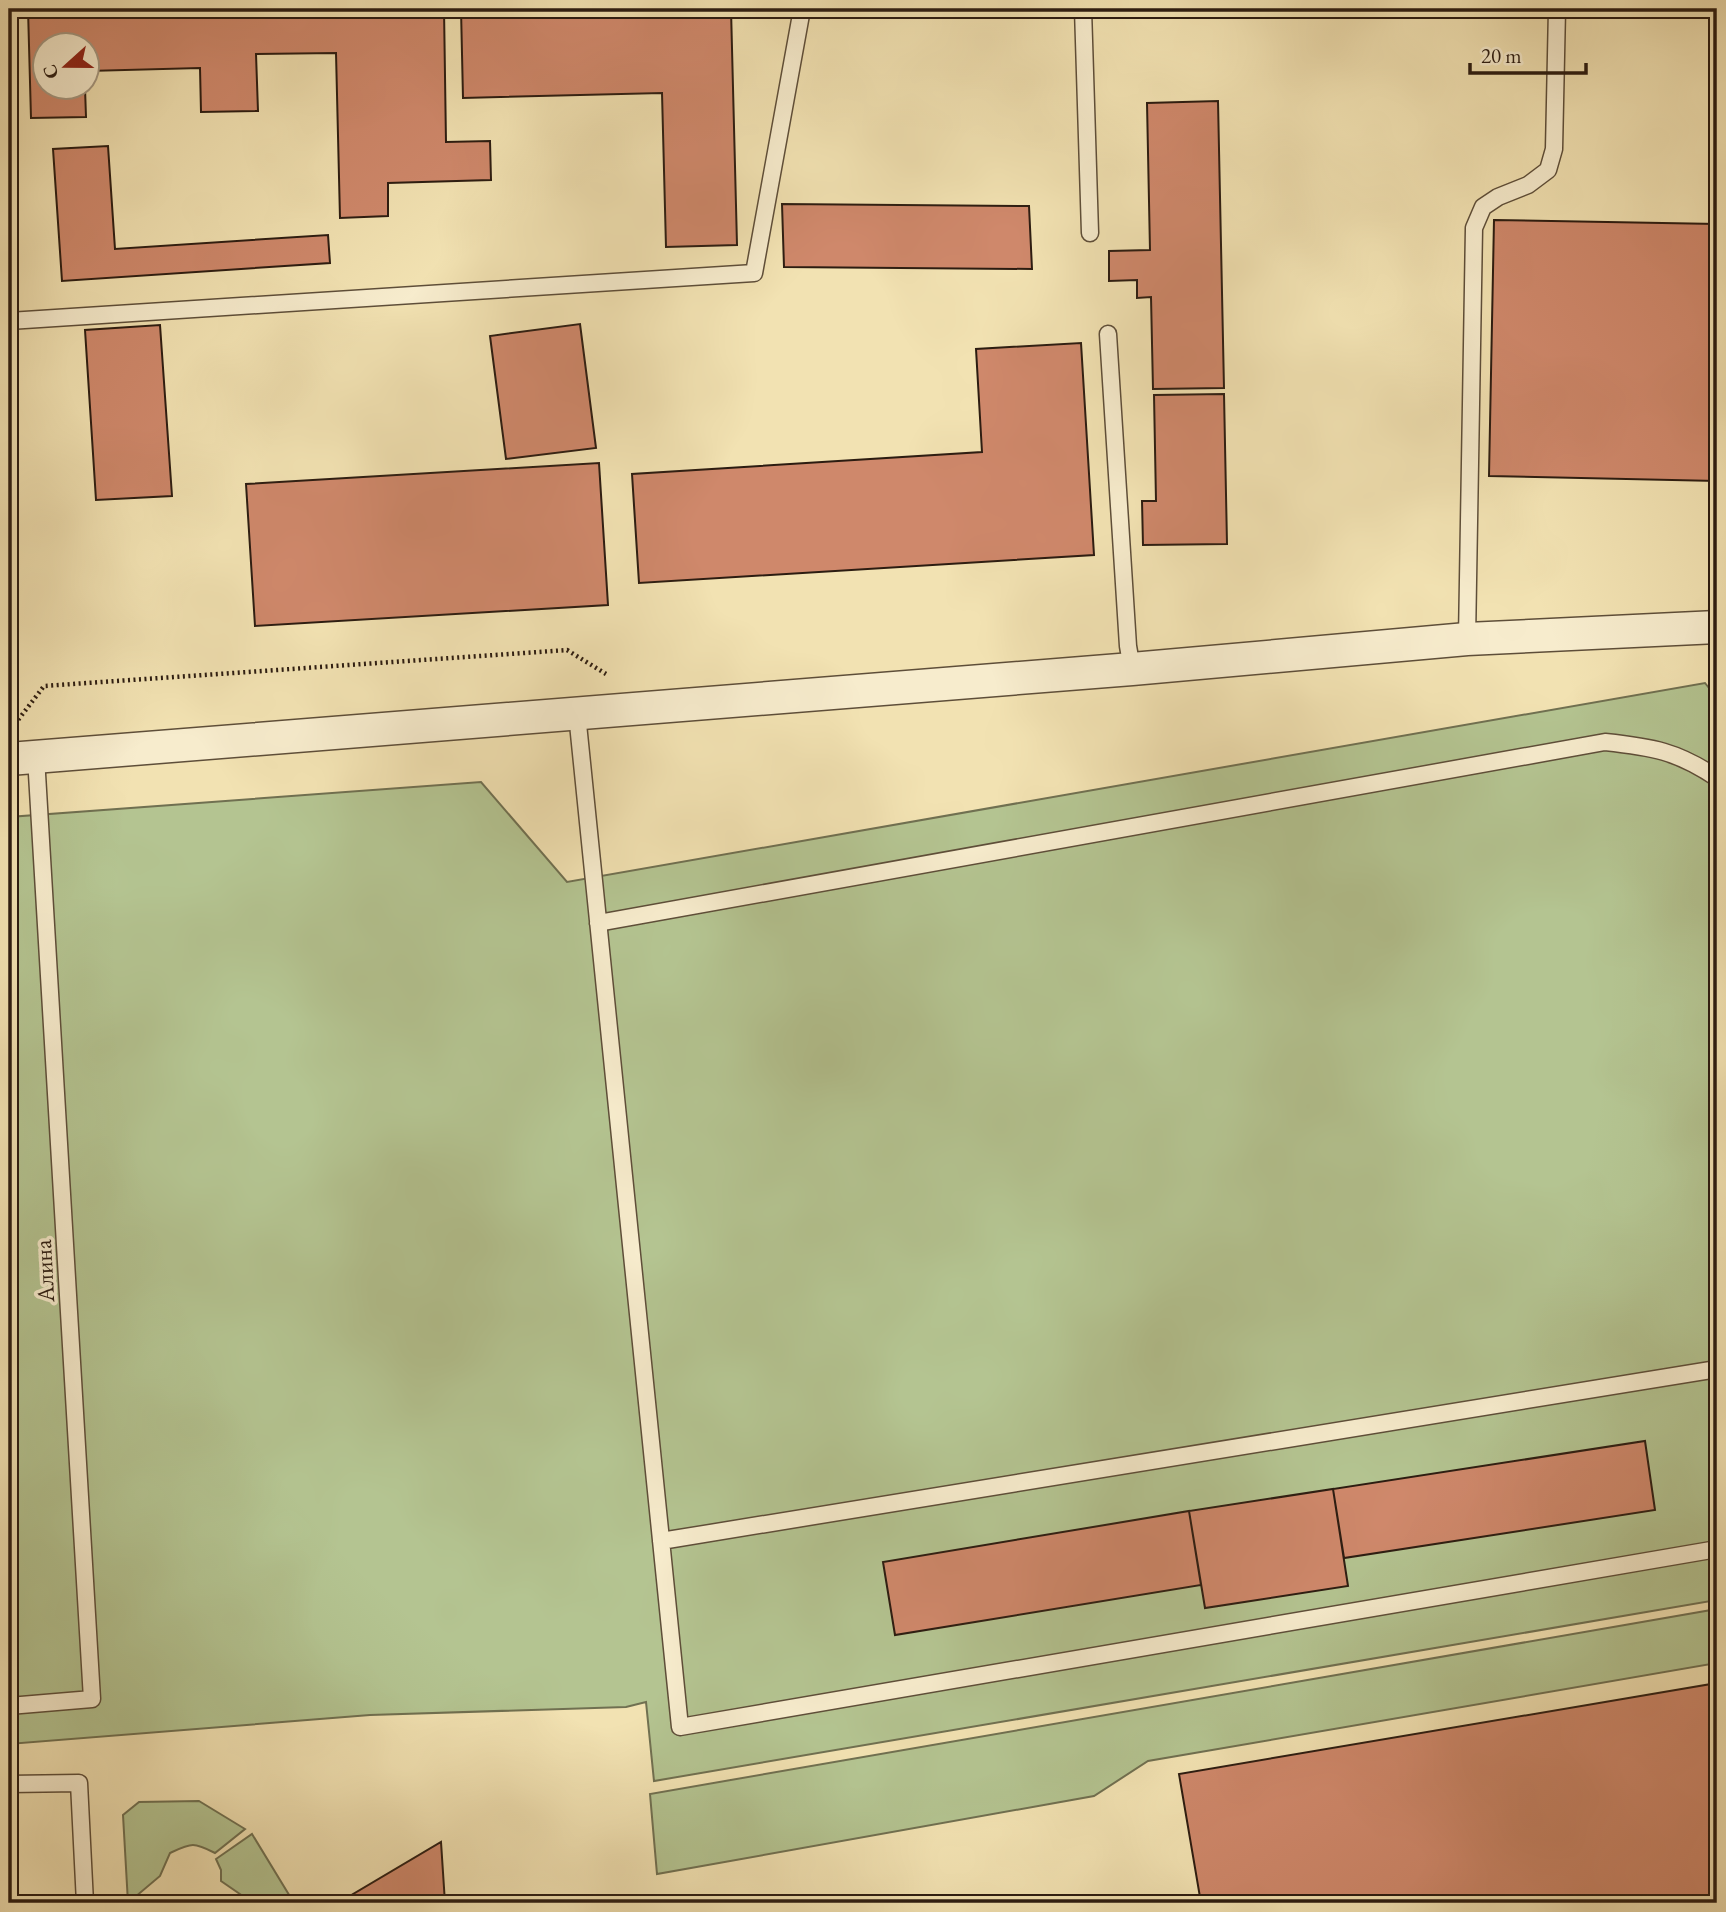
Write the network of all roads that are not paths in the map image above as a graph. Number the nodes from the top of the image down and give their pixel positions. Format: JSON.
{"nodes":[{"id":1,"x":802,"y":9,"type":"edge"},
{"id":2,"x":1083,"y":9,"type":"edge"},
{"id":3,"x":1557,"y":9,"type":"edge"},
{"id":4,"x":1090,"y":233,"type":"dead end"},
{"id":5,"x":9,"y":321,"type":"edge"},
{"id":6,"x":1108,"y":334,"type":"dead end"},
{"id":7,"x":1717,"y":627,"type":"edge"},
{"id":8,"x":1467,"y":639,"type":"junction"},
{"id":9,"x":1132,"y":669,"type":"junction"},
{"id":10,"x":577,"y":714,"type":"junction"},
{"id":11,"x":22,"y":758,"type":"edge"},
{"id":12,"x":1717,"y":778,"type":"edge"},
{"id":13,"x":598,"y":923,"type":"junction"},
{"id":14,"x":1717,"y":1369,"type":"edge"},
{"id":15,"x":661,"y":1541,"type":"junction"},
{"id":16,"x":1717,"y":1549,"type":"edge"},
{"id":17,"x":9,"y":1706,"type":"edge"},
{"id":18,"x":9,"y":1784,"type":"edge"},
{"id":19,"x":85,"y":1903,"type":"edge"}],
"edges":[{"from":1,"to":5,"type":"lane"},
{"from":2,"to":4,"type":"lane"},
{"from":3,"to":8,"type":"lane"},
{"from":6,"to":9,"type":"lane"},
{"from":7,"to":8,"type":"street"},
{"from":8,"to":9,"type":"street"},
{"from":9,"to":10,"type":"street"},
{"from":10,"to":11,"type":"street"},
{"from":10,"to":13,"type":"lane"},
{"from":11,"to":17,"type":"lane","name":"Алина"},
{"from":12,"to":13,"type":"lane"},
{"from":13,"to":15,"type":"lane"},
{"from":14,"to":15,"type":"lane"},
{"from":15,"to":16,"type":"lane"},
{"from":18,"to":19,"type":"lane"}]}
